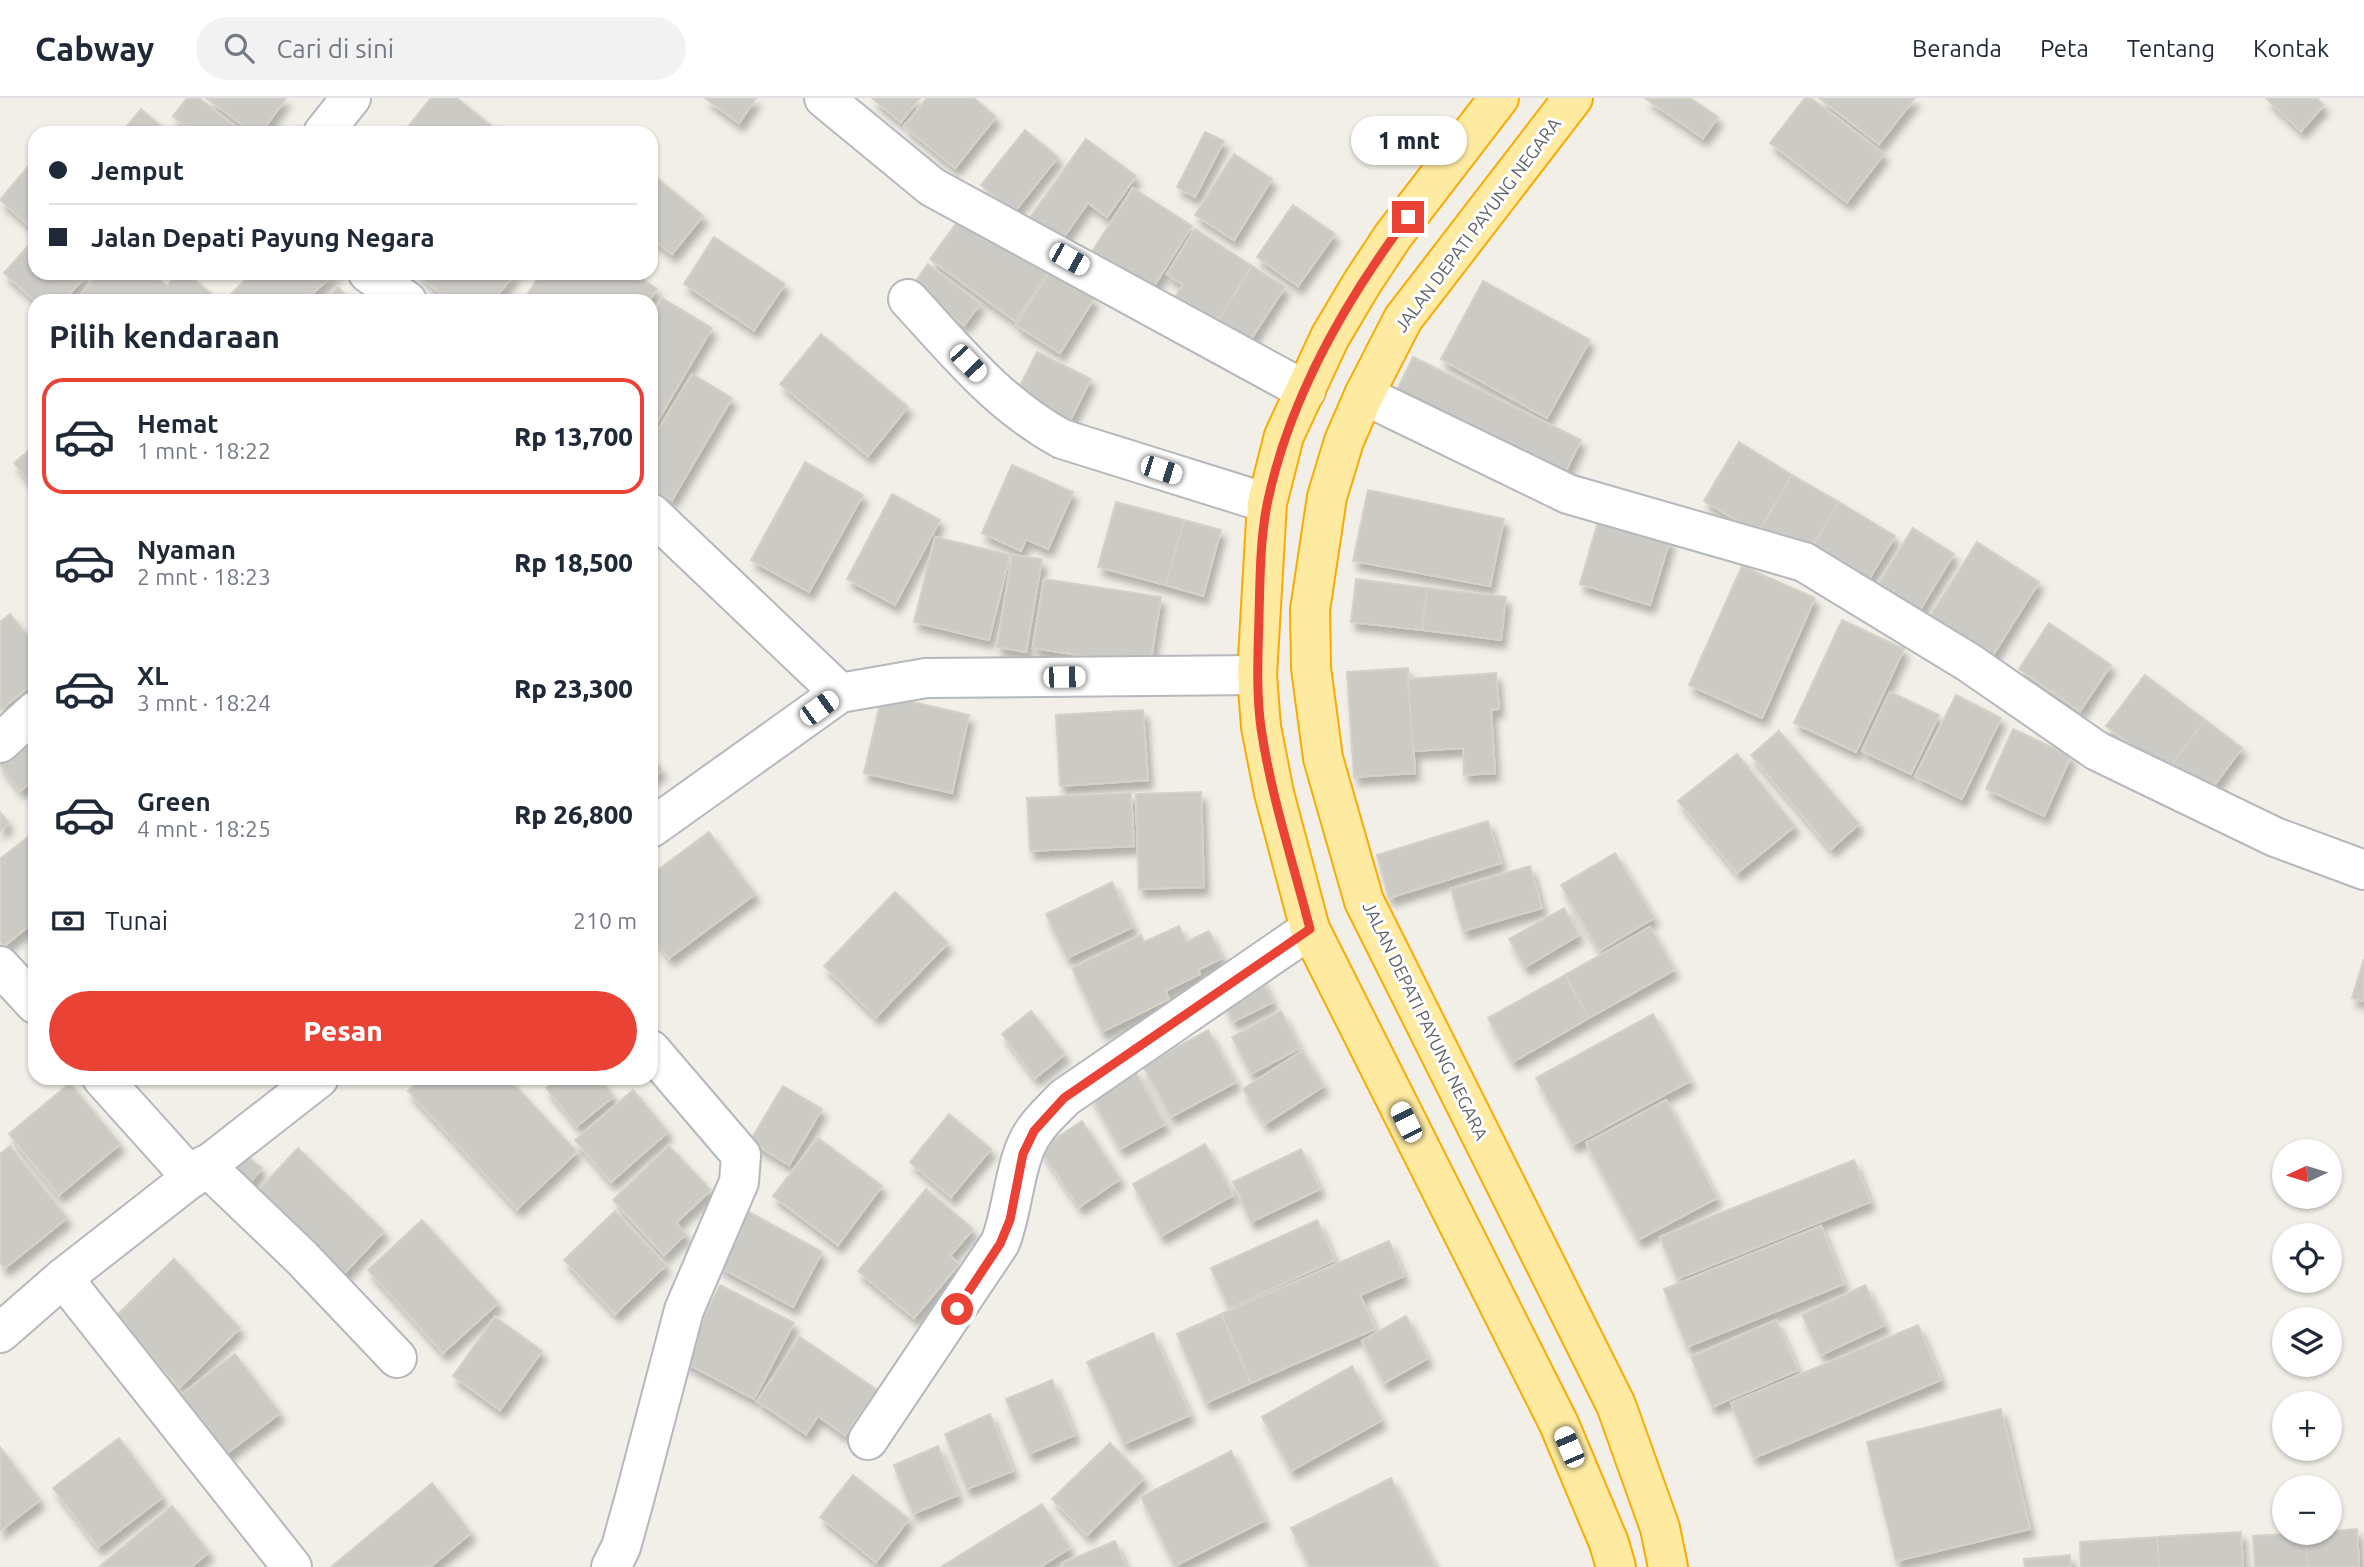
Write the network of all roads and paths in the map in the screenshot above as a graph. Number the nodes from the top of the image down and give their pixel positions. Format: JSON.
{"nodes":[{"id":1,"x":351,"y":98,"type":"edge"},
{"id":2,"x":824,"y":98,"type":"edge"},
{"id":3,"x":1499,"y":98,"type":"edge"},
{"id":4,"x":1573,"y":98,"type":"edge"},
{"id":5,"x":329,"y":126,"type":"edge"},
{"id":6,"x":378,"y":280,"type":"edge"},
{"id":7,"x":397,"y":294,"type":"edge"},
{"id":8,"x":908,"y":299,"type":"dead end"},
{"id":9,"x":1306,"y":391,"type":"junction"},
{"id":10,"x":1364,"y":395,"type":"junction"},
{"id":11,"x":1267,"y":503,"type":"junction"},
{"id":12,"x":658,"y":520,"type":"edge"},
{"id":13,"x":1257,"y":675,"type":"junction"},
{"id":14,"x":840,"y":693,"type":"junction"},
{"id":15,"x":28,"y":718,"type":"edge"},
{"id":16,"x":0,"y":743,"type":"edge"},
{"id":17,"x":658,"y":823,"type":"edge"},
{"id":18,"x":2364,"y":870,"type":"edge"},
{"id":19,"x":1310,"y":929,"type":"junction"},
{"id":20,"x":0,"y":966,"type":"edge"},
{"id":21,"x":28,"y":996,"type":"edge"},
{"id":22,"x":658,"y":1059,"type":"edge"},
{"id":23,"x":109,"y":1085,"type":"edge"},
{"id":24,"x":310,"y":1085,"type":"edge"},
{"id":25,"x":199,"y":1172,"type":"junction"},
{"id":26,"x":63,"y":1278,"type":"junction"},
{"id":27,"x":0,"y":1333,"type":"edge"},
{"id":28,"x":397,"y":1358,"type":"dead end"},
{"id":29,"x":868,"y":1440,"type":"dead end"},
{"id":30,"x":292,"y":1567,"type":"edge"},
{"id":31,"x":611,"y":1567,"type":"edge"},
{"id":32,"x":1616,"y":1567,"type":"edge"},
{"id":33,"x":1668,"y":1567,"type":"edge"}],
"edges":[{"from":1,"to":5,"type":"street"},
{"from":2,"to":9,"type":"street"},
{"from":3,"to":9,"type":"highway"},
{"from":4,"to":10,"type":"highway","name":"JALAN DEPATI PAYUNG NEGARA"},
{"from":6,"to":7,"type":"street"},
{"from":8,"to":11,"type":"street"},
{"from":9,"to":11,"type":"highway"},
{"from":10,"to":18,"type":"street"},
{"from":10,"to":33,"type":"highway","name":"JALAN DEPATI PAYUNG NEGARA"},
{"from":11,"to":13,"type":"highway"},
{"from":12,"to":14,"type":"street"},
{"from":13,"to":14,"type":"street"},
{"from":13,"to":19,"type":"highway"},
{"from":14,"to":17,"type":"street"},
{"from":15,"to":16,"type":"street"},
{"from":19,"to":29,"type":"street"},
{"from":19,"to":32,"type":"highway"},
{"from":20,"to":21,"type":"street"},
{"from":22,"to":31,"type":"street"},
{"from":23,"to":25,"type":"street"},
{"from":24,"to":25,"type":"street"},
{"from":25,"to":26,"type":"street"},
{"from":25,"to":28,"type":"street"},
{"from":26,"to":27,"type":"street"},
{"from":26,"to":30,"type":"street"}]}
